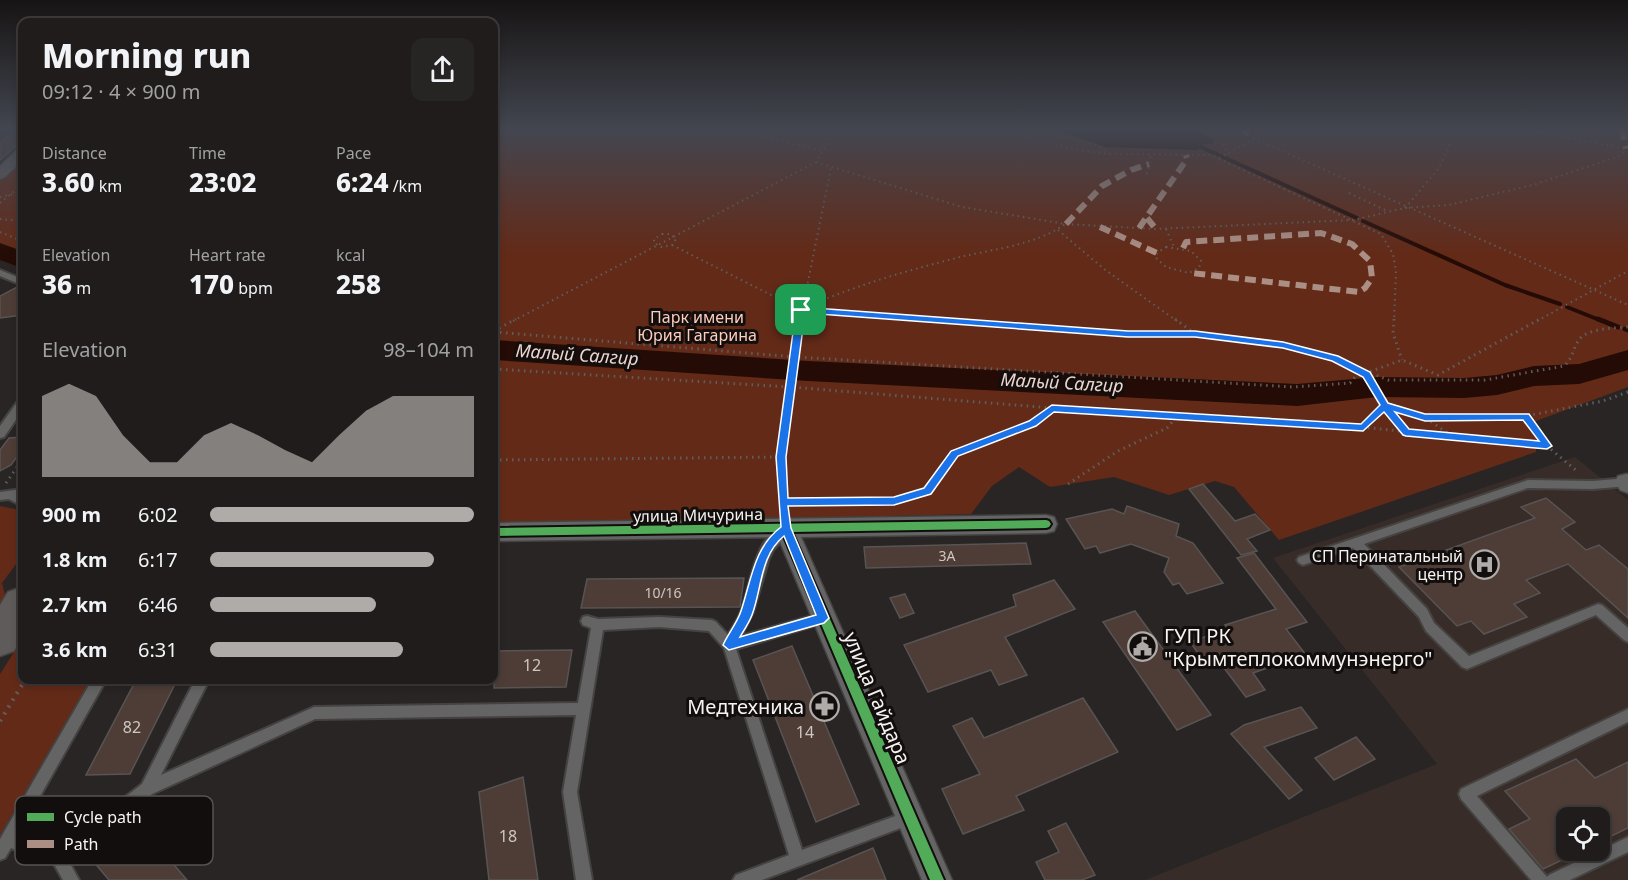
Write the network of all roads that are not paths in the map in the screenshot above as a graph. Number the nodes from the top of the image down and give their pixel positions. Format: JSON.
{"nodes":[{"id":1,"x":0,"y":273,"type":"edge"},
{"id":2,"x":18,"y":280,"type":"edge"},
{"id":3,"x":18,"y":409,"type":"edge"},
{"id":4,"x":0,"y":434,"type":"edge"},
{"id":5,"x":1627,"y":483,"type":"edge"},
{"id":6,"x":5,"y":492,"type":"edge"},
{"id":7,"x":18,"y":500,"type":"edge"},
{"id":8,"x":1046,"y":524,"type":"dead end"},
{"id":9,"x":786,"y":528,"type":"junction"},
{"id":10,"x":498,"y":532,"type":"edge"},
{"id":11,"x":1355,"y":543,"type":"junction"},
{"id":12,"x":1303,"y":560,"type":"dead end"},
{"id":13,"x":18,"y":610,"type":"edge"},
{"id":14,"x":824,"y":618,"type":"junction"},
{"id":15,"x":1628,"y":636,"type":"edge"},
{"id":16,"x":0,"y":638,"type":"edge"},
{"id":17,"x":729,"y":645,"type":"junction"},
{"id":18,"x":97,"y":684,"type":"edge"},
{"id":19,"x":200,"y":684,"type":"edge"},
{"id":20,"x":582,"y":709,"type":"junction"},
{"id":21,"x":1628,"y":715,"type":"edge"},
{"id":22,"x":147,"y":789,"type":"junction"},
{"id":23,"x":33,"y":796,"type":"edge"},
{"id":24,"x":138,"y":796,"type":"edge"},
{"id":25,"x":909,"y":818,"type":"junction"},
{"id":26,"x":15,"y":827,"type":"edge"},
{"id":27,"x":8,"y":839,"type":"junction"},
{"id":28,"x":15,"y":842,"type":"edge"},
{"id":29,"x":1628,"y":844,"type":"edge"},
{"id":30,"x":0,"y":853,"type":"edge"},
{"id":31,"x":797,"y":858,"type":"junction"},
{"id":32,"x":62,"y":865,"type":"edge"},
{"id":33,"x":71,"y":880,"type":"edge"},
{"id":34,"x":584,"y":880,"type":"edge"},
{"id":35,"x":741,"y":880,"type":"edge"},
{"id":36,"x":938,"y":880,"type":"edge"},
{"id":37,"x":1541,"y":880,"type":"edge"},
{"id":38,"x":1554,"y":880,"type":"edge"}],
"edges":[{"from":1,"to":2,"type":"lane"},
{"from":3,"to":4,"type":"lane"},
{"from":5,"to":11,"type":"lane"},
{"from":6,"to":7,"type":"lane"},
{"from":8,"to":9,"type":"street","name":"улица Мичурина"},
{"from":9,"to":10,"type":"street","name":"улица Мичурина"},
{"from":9,"to":14,"type":"street","name":"улица Гайдара"},
{"from":9,"to":17,"type":"lane"},
{"from":11,"to":12,"type":"lane"},
{"from":11,"to":15,"type":"lane"},
{"from":13,"to":16,"type":"main road"},
{"from":14,"to":17,"type":"lane"},
{"from":14,"to":25,"type":"street","name":"улица Гайдара"},
{"from":17,"to":20,"type":"lane"},
{"from":17,"to":31,"type":"lane"},
{"from":18,"to":23,"type":"lane"},
{"from":19,"to":22,"type":"lane"},
{"from":20,"to":22,"type":"lane"},
{"from":20,"to":34,"type":"lane"},
{"from":21,"to":37,"type":"lane"},
{"from":22,"to":24,"type":"lane"},
{"from":25,"to":31,"type":"lane"},
{"from":25,"to":36,"type":"street","name":"улица Гайдара"},
{"from":26,"to":27,"type":"lane"},
{"from":27,"to":28,"type":"lane"},
{"from":27,"to":30,"type":"lane"},
{"from":29,"to":38,"type":"lane"},
{"from":31,"to":35,"type":"lane"},
{"from":32,"to":33,"type":"lane"}]}
